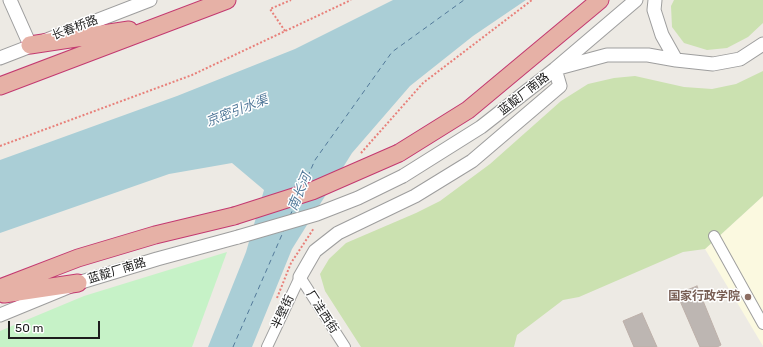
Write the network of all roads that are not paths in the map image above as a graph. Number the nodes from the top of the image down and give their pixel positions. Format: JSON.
{"nodes":[{"id":1,"x":10,"y":0,"type":"edge"},
{"id":2,"x":150,"y":0,"type":"edge"},
{"id":3,"x":226,"y":0,"type":"edge"},
{"id":4,"x":600,"y":0,"type":"edge"},
{"id":5,"x":636,"y":0,"type":"edge"},
{"id":6,"x":655,"y":0,"type":"edge"},
{"id":7,"x":161,"y":26,"type":"junction"},
{"id":8,"x":763,"y":44,"type":"edge"},
{"id":9,"x":30,"y":45,"type":"junction"},
{"id":10,"x":0,"y":58,"type":"edge"},
{"id":11,"x":676,"y":60,"type":"junction"},
{"id":12,"x":555,"y":69,"type":"junction"},
{"id":13,"x":0,"y":86,"type":"edge"},
{"id":14,"x":714,"y":236,"type":"dead end"},
{"id":15,"x":300,"y":277,"type":"junction"},
{"id":16,"x":78,"y":283,"type":"junction"},
{"id":17,"x":0,"y":288,"type":"edge"},
{"id":18,"x":0,"y":294,"type":"edge"},
{"id":19,"x":0,"y":315,"type":"edge"},
{"id":20,"x":763,"y":324,"type":"edge"},
{"id":21,"x":267,"y":347,"type":"edge"},
{"id":22,"x":345,"y":347,"type":"edge"}],
"edges":[{"from":1,"to":9,"type":"street"},
{"from":2,"to":9,"type":"street","name":"长春桥路"},
{"from":3,"to":7,"type":"highway"},
{"from":4,"to":17,"type":"highway","name":"蓝靛厂南路","bridge":true},
{"from":5,"to":12,"type":"street","name":"蓝靛厂南路"},
{"from":6,"to":11,"type":"street"},
{"from":7,"to":9,"type":"highway"},
{"from":7,"to":13,"type":"highway"},
{"from":8,"to":11,"type":"street"},
{"from":9,"to":10,"type":"street","name":"长春桥路"},
{"from":11,"to":12,"type":"street"},
{"from":12,"to":15,"type":"street"},
{"from":12,"to":16,"type":"street","name":"蓝靛厂南路","bridge":true},
{"from":14,"to":20,"type":"street"},
{"from":15,"to":21,"type":"street","name":"半壁街"},
{"from":15,"to":22,"type":"street","name":"厂洼西街"},
{"from":16,"to":18,"type":"highway"},
{"from":16,"to":19,"type":"street","name":"蓝靛厂南路"}]}
